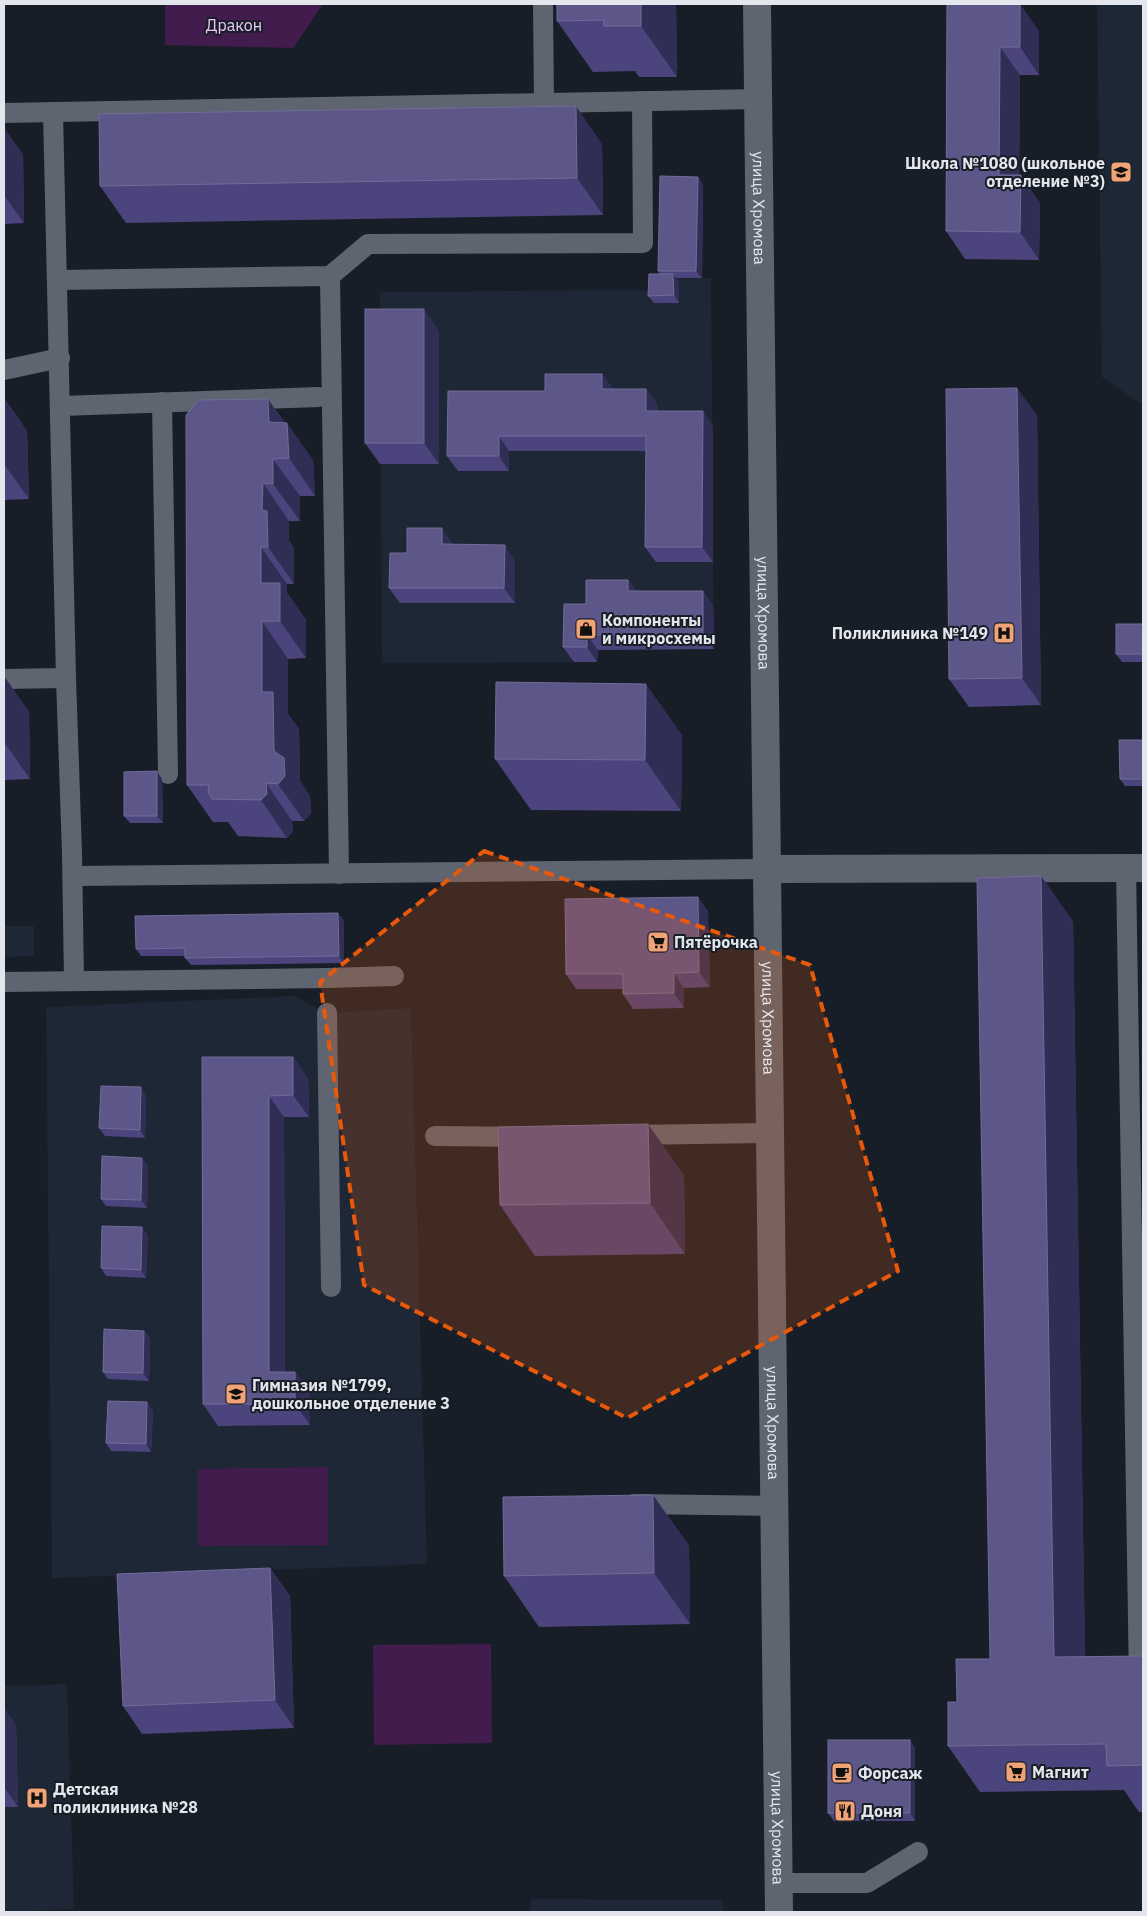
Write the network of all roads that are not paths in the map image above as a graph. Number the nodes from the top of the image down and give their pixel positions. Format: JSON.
{"nodes":[{"id":1,"x":543,"y":4,"type":"edge"},
{"id":2,"x":757,"y":4,"type":"edge"},
{"id":3,"x":758,"y":99,"type":"junction"},
{"id":4,"x":642,"y":101,"type":"junction"},
{"id":5,"x":544,"y":103,"type":"junction"},
{"id":6,"x":53,"y":112,"type":"junction"},
{"id":7,"x":4,"y":113,"type":"edge"},
{"id":8,"x":330,"y":276,"type":"junction"},
{"id":9,"x":58,"y":280,"type":"junction"},
{"id":10,"x":60,"y":358,"type":"junction"},
{"id":11,"x":4,"y":370,"type":"edge"},
{"id":12,"x":320,"y":397,"type":"dead end"},
{"id":13,"x":162,"y":402,"type":"junction"},
{"id":14,"x":61,"y":406,"type":"junction"},
{"id":15,"x":66,"y":678,"type":"junction"},
{"id":16,"x":4,"y":679,"type":"edge"},
{"id":17,"x":168,"y":774,"type":"dead end"},
{"id":18,"x":1135,"y":868,"type":"edge"},
{"id":19,"x":767,"y":869,"type":"junction"},
{"id":20,"x":339,"y":874,"type":"junction"},
{"id":21,"x":73,"y":876,"type":"junction"},
{"id":22,"x":394,"y":976,"type":"dead end"},
{"id":23,"x":74,"y":980,"type":"junction"},
{"id":24,"x":4,"y":982,"type":"edge"},
{"id":25,"x":327,"y":1013,"type":"dead end"},
{"id":26,"x":770,"y":1133,"type":"junction"},
{"id":27,"x":435,"y":1136,"type":"dead end"},
{"id":28,"x":608,"y":1136,"type":"edge"},
{"id":29,"x":540,"y":1137,"type":"edge"},
{"id":30,"x":331,"y":1288,"type":"dead end"},
{"id":31,"x":613,"y":1503,"type":"edge"},
{"id":32,"x":774,"y":1506,"type":"junction"},
{"id":33,"x":1143,"y":1682,"type":"edge"},
{"id":34,"x":918,"y":1852,"type":"dead end"},
{"id":35,"x":779,"y":1883,"type":"junction"},
{"id":36,"x":779,"y":1912,"type":"edge"}],
"edges":[{"from":1,"to":5,"type":"lane"},
{"from":2,"to":3,"type":"street","name":"улица Хромова"},
{"from":3,"to":4,"type":"lane"},
{"from":3,"to":19,"type":"street","name":"улица Хромова"},
{"from":4,"to":5,"type":"lane"},
{"from":4,"to":8,"type":"lane"},
{"from":5,"to":6,"type":"lane"},
{"from":6,"to":7,"type":"lane"},
{"from":6,"to":9,"type":"lane"},
{"from":8,"to":9,"type":"lane"},
{"from":8,"to":20,"type":"lane"},
{"from":9,"to":10,"type":"lane"},
{"from":10,"to":11,"type":"lane"},
{"from":10,"to":14,"type":"lane"},
{"from":12,"to":13,"type":"lane"},
{"from":13,"to":14,"type":"lane"},
{"from":13,"to":17,"type":"lane"},
{"from":14,"to":15,"type":"lane"},
{"from":15,"to":16,"type":"lane"},
{"from":15,"to":21,"type":"lane"},
{"from":18,"to":19,"type":"street"},
{"from":18,"to":33,"type":"lane"},
{"from":19,"to":20,"type":"lane"},
{"from":19,"to":26,"type":"street","name":"улица Хромова"},
{"from":20,"to":21,"type":"lane"},
{"from":21,"to":23,"type":"lane"},
{"from":22,"to":23,"type":"lane"},
{"from":23,"to":24,"type":"lane"},
{"from":25,"to":30,"type":"lane"},
{"from":26,"to":28,"type":"lane"},
{"from":26,"to":32,"type":"street","name":"улица Хромова"},
{"from":27,"to":29,"type":"lane"},
{"from":31,"to":32,"type":"lane"},
{"from":32,"to":35,"type":"street","name":"улица Хромова"},
{"from":34,"to":35,"type":"lane"},
{"from":35,"to":36,"type":"street","name":"улица Хромова"}]}
